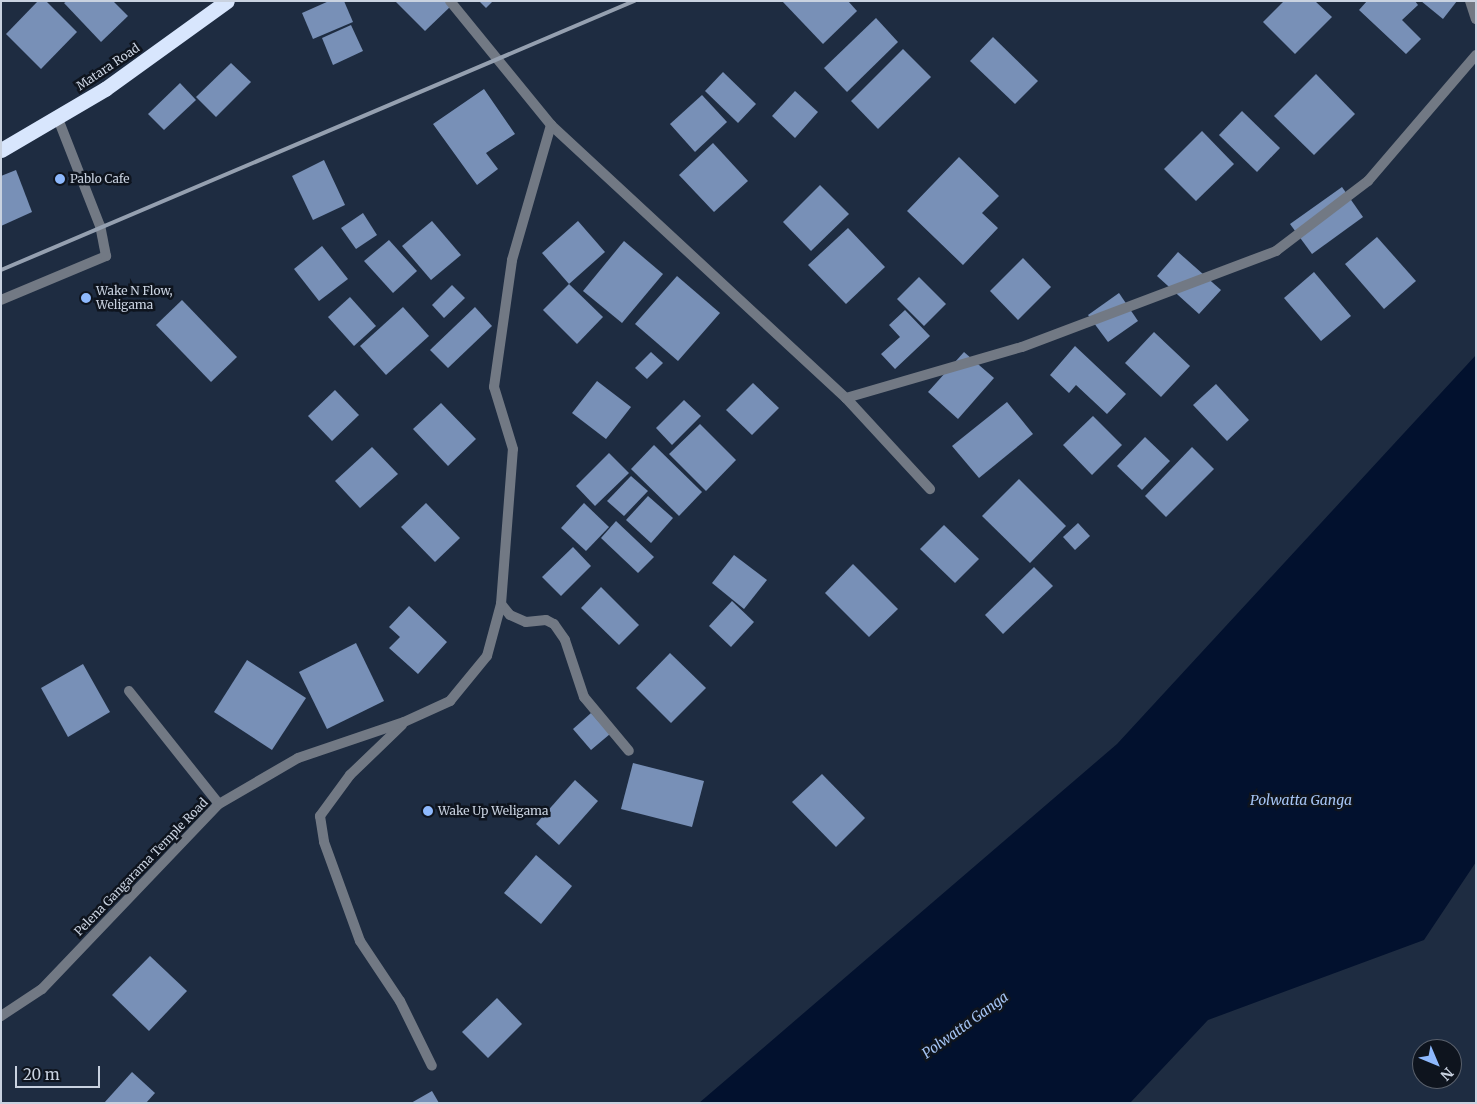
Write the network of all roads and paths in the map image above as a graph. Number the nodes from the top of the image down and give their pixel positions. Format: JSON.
{"nodes":[{"id":1,"x":227,"y":1,"type":"edge"},
{"id":2,"x":450,"y":1,"type":"edge"},
{"id":3,"x":1470,"y":1,"type":"edge"},
{"id":4,"x":1476,"y":19,"type":"edge"},
{"id":5,"x":1476,"y":55,"type":"edge"},
{"id":6,"x":58,"y":119,"type":"junction"},
{"id":7,"x":551,"y":125,"type":"junction"},
{"id":8,"x":1,"y":150,"type":"edge"},
{"id":9,"x":1,"y":300,"type":"edge"},
{"id":10,"x":846,"y":398,"type":"junction"},
{"id":11,"x":930,"y":489,"type":"dead end"},
{"id":12,"x":501,"y":604,"type":"junction"},
{"id":13,"x":129,"y":691,"type":"dead end"},
{"id":14,"x":404,"y":722,"type":"junction"},
{"id":15,"x":629,"y":751,"type":"dead end"},
{"id":16,"x":219,"y":804,"type":"junction"},
{"id":17,"x":1,"y":1016,"type":"edge"},
{"id":18,"x":432,"y":1066,"type":"dead end"}],
"edges":[{"from":1,"to":6,"type":"highway","name":"Matara Road"},
{"from":2,"to":7,"type":"street"},
{"from":3,"to":4,"type":"street"},
{"from":5,"to":10,"type":"street"},
{"from":6,"to":8,"type":"highway","name":"Matara Road"},
{"from":6,"to":9,"type":"street"},
{"from":7,"to":10,"type":"street"},
{"from":7,"to":12,"type":"street","name":"Pelena Gangarama Temple Road"},
{"from":10,"to":11,"type":"street"},
{"from":12,"to":14,"type":"street","name":"Pelena Gangarama Temple Road"},
{"from":12,"to":15,"type":"street"},
{"from":13,"to":16,"type":"street"},
{"from":14,"to":16,"type":"street","name":"Pelena Gangarama Temple Road"},
{"from":14,"to":18,"type":"street"},
{"from":16,"to":17,"type":"street","name":"Pelena Gangarama Temple Road"}]}
